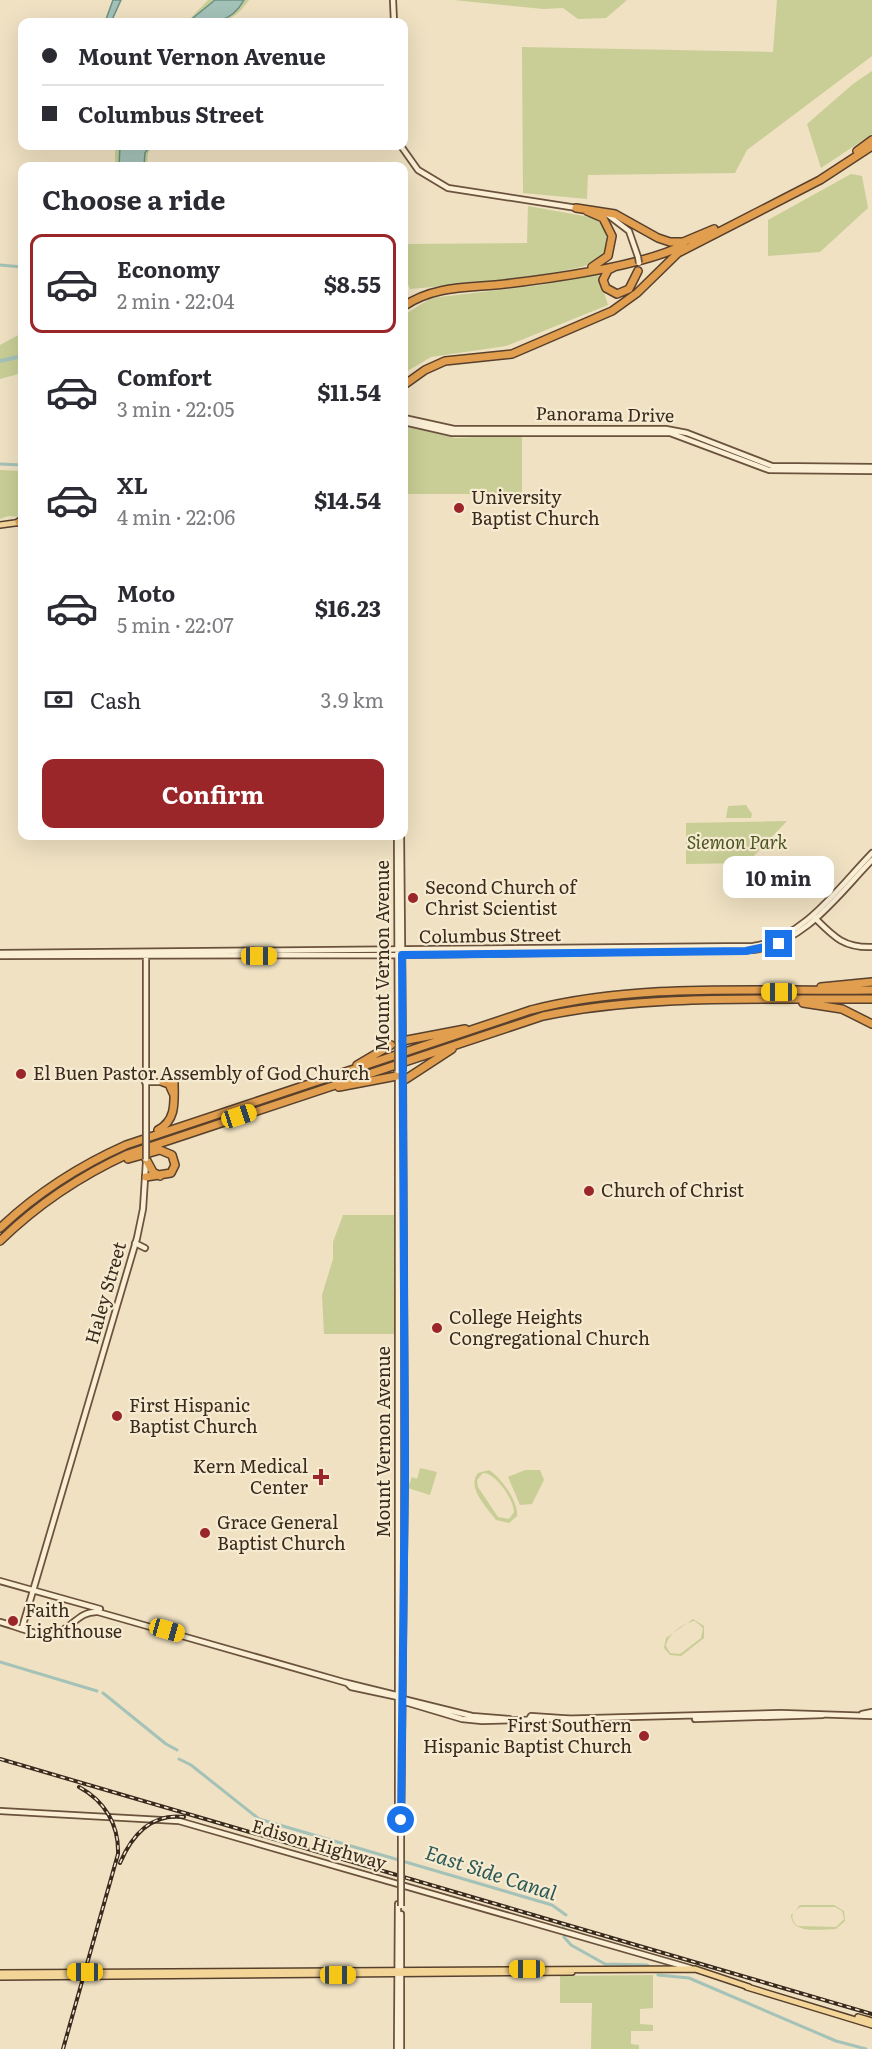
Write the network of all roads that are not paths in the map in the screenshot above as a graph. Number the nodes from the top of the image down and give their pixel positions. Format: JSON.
{"nodes":[{"id":1,"x":393,"y":0,"type":"edge"},
{"id":2,"x":394,"y":18,"type":"edge"},
{"id":3,"x":872,"y":140,"type":"edge"},
{"id":4,"x":872,"y":146,"type":"edge"},
{"id":5,"x":403,"y":150,"type":"edge"},
{"id":6,"x":576,"y":208,"type":"junction"},
{"id":7,"x":714,"y":230,"type":"junction"},
{"id":8,"x":706,"y":238,"type":"junction"},
{"id":9,"x":638,"y":264,"type":"junction"},
{"id":10,"x":561,"y":275,"type":"junction"},
{"id":11,"x":408,"y":304,"type":"edge"},
{"id":12,"x":617,"y":308,"type":"junction"},
{"id":13,"x":408,"y":382,"type":"edge"},
{"id":14,"x":408,"y":421,"type":"edge"},
{"id":15,"x":872,"y":469,"type":"edge"},
{"id":16,"x":18,"y":522,"type":"edge"},
{"id":17,"x":0,"y":525,"type":"edge"},
{"id":18,"x":399,"y":840,"type":"edge"},
{"id":19,"x":872,"y":853,"type":"edge"},
{"id":20,"x":872,"y":860,"type":"edge"},
{"id":21,"x":813,"y":916,"type":"junction"},
{"id":22,"x":872,"y":947,"type":"edge"},
{"id":23,"x":363,"y":951,"type":"junction"},
{"id":24,"x":400,"y":953,"type":"junction"},
{"id":25,"x":0,"y":954,"type":"edge"},
{"id":26,"x":175,"y":954,"type":"junction"},
{"id":27,"x":231,"y":954,"type":"junction"},
{"id":28,"x":146,"y":956,"type":"junction"},
{"id":29,"x":342,"y":956,"type":"junction"},
{"id":30,"x":872,"y":982,"type":"edge"},
{"id":31,"x":872,"y":990,"type":"edge"},
{"id":32,"x":788,"y":992,"type":"junction"},
{"id":33,"x":400,"y":995,"type":"junction"},
{"id":34,"x":872,"y":999,"type":"edge"},
{"id":35,"x":774,"y":1000,"type":"junction"},
{"id":36,"x":497,"y":1022,"type":"junction"},
{"id":37,"x":872,"y":1024,"type":"edge"},
{"id":38,"x":485,"y":1035,"type":"junction"},
{"id":39,"x":398,"y":1045,"type":"junction"},
{"id":40,"x":400,"y":1074,"type":"junction"},
{"id":41,"x":325,"y":1079,"type":"junction"},
{"id":42,"x":145,"y":1082,"type":"junction"},
{"id":43,"x":163,"y":1082,"type":"joint"},
{"id":44,"x":174,"y":1082,"type":"dead end"},
{"id":45,"x":314,"y":1092,"type":"junction"},
{"id":46,"x":174,"y":1093,"type":"junction"},
{"id":47,"x":126,"y":1145,"type":"junction"},
{"id":48,"x":146,"y":1159,"type":"junction"},
{"id":49,"x":89,"y":1173,"type":"junction"},
{"id":50,"x":146,"y":1177,"type":"junction"},
{"id":51,"x":162,"y":1177,"type":"junction"},
{"id":52,"x":0,"y":1228,"type":"edge"},
{"id":53,"x":0,"y":1241,"type":"edge"},
{"id":54,"x":135,"y":1243,"type":"junction"},
{"id":55,"x":145,"y":1248,"type":"dead end"},
{"id":56,"x":0,"y":1581,"type":"edge"},
{"id":57,"x":33,"y":1591,"type":"junction"},
{"id":58,"x":136,"y":1621,"type":"junction"},
{"id":59,"x":0,"y":1622,"type":"edge"},
{"id":60,"x":22,"y":1628,"type":"junction"},
{"id":61,"x":401,"y":1698,"type":"junction"},
{"id":62,"x":872,"y":1714,"type":"edge"},
{"id":63,"x":398,"y":1738,"type":"junction"},
{"id":64,"x":402,"y":1750,"type":"junction"},
{"id":65,"x":400,"y":1780,"type":"junction"},
{"id":66,"x":0,"y":1811,"type":"edge"},
{"id":67,"x":400,"y":1837,"type":"junction"},
{"id":68,"x":656,"y":1959,"type":"junction"},
{"id":69,"x":527,"y":1969,"type":"junction"},
{"id":70,"x":694,"y":1969,"type":"junction"},
{"id":71,"x":582,"y":1971,"type":"junction"},
{"id":72,"x":687,"y":1971,"type":"junction"},
{"id":73,"x":399,"y":1972,"type":"junction"},
{"id":74,"x":242,"y":1973,"type":"junction"},
{"id":75,"x":506,"y":1974,"type":"junction"},
{"id":76,"x":0,"y":1975,"type":"edge"},
{"id":77,"x":749,"y":1987,"type":"junction"},
{"id":78,"x":872,"y":2023,"type":"edge"},
{"id":79,"x":397,"y":2049,"type":"edge"},
{"id":80,"x":401,"y":2049,"type":"edge"}],
"edges":[{"from":1,"to":2,"type":"main road"},
{"from":3,"to":7,"type":"highway"},
{"from":4,"to":8,"type":"highway"},
{"from":5,"to":6,"type":"main road"},
{"from":6,"to":7,"type":"highway"},
{"from":6,"to":9,"type":"main road"},
{"from":6,"to":10,"type":"highway"},
{"from":7,"to":10,"type":"highway"},
{"from":8,"to":9,"type":"highway"},
{"from":8,"to":12,"type":"highway"},
{"from":9,"to":12,"type":"highway"},
{"from":10,"to":11,"type":"highway"},
{"from":12,"to":13,"type":"highway"},
{"from":14,"to":15,"type":"main road","name":"Panorama Drive"},
{"from":16,"to":17,"type":"main road"},
{"from":18,"to":24,"type":"main road","name":"Mount Vernon Avenue"},
{"from":19,"to":21,"type":"main road","name":"Columbus Street"},
{"from":20,"to":21,"type":"main road","name":"Columbus Street"},
{"from":21,"to":22,"type":"main road"},
{"from":21,"to":24,"type":"main road","name":"Columbus Street"},
{"from":23,"to":24,"type":"main road","name":"Columbus Street"},
{"from":23,"to":27,"type":"main road","name":"Columbus Street"},
{"from":23,"to":29,"type":"main road"},
{"from":24,"to":29,"type":"main road","name":"Columbus Street"},
{"from":24,"to":33,"type":"main road","name":"Mount Vernon Avenue"},
{"from":24,"to":33,"type":"main road","name":"Mount Vernon Avenue"},
{"from":25,"to":26,"type":"main road","name":"Columbus Street"},
{"from":25,"to":28,"type":"main road","name":"Columbus Street"},
{"from":26,"to":27,"type":"main road","name":"Columbus Street"},
{"from":26,"to":28,"type":"main road","name":"Columbus Street"},
{"from":27,"to":29,"type":"main road","name":"Columbus Street"},
{"from":28,"to":42,"type":"main road","name":"Haley Street"},
{"from":30,"to":32,"type":"highway"},
{"from":31,"to":32,"type":"highway"},
{"from":32,"to":36,"type":"highway"},
{"from":33,"to":39,"type":"main road","name":"Mount Vernon Avenue"},
{"from":33,"to":39,"type":"main road","name":"Mount Vernon Avenue"},
{"from":34,"to":35,"type":"highway"},
{"from":35,"to":37,"type":"highway"},
{"from":35,"to":38,"type":"highway"},
{"from":36,"to":39,"type":"highway"},
{"from":36,"to":41,"type":"highway"},
{"from":38,"to":40,"type":"highway"},
{"from":38,"to":45,"type":"highway"},
{"from":39,"to":40,"type":"main road","name":"Mount Vernon Avenue","bridge":true},
{"from":39,"to":41,"type":"highway"},
{"from":40,"to":45,"type":"highway"},
{"from":40,"to":61,"type":"main road","name":"Mount Vernon Avenue"},
{"from":41,"to":47,"type":"highway"},
{"from":42,"to":43,"type":"main road"},
{"from":42,"to":48,"type":"main road","name":"Haley Street","bridge":true},
{"from":43,"to":46,"type":"highway"},
{"from":44,"to":46,"type":"highway"},
{"from":45,"to":49,"type":"highway"},
{"from":46,"to":47,"type":"highway"},
{"from":47,"to":52,"type":"highway"},
{"from":48,"to":50,"type":"main road","name":"Haley Street"},
{"from":48,"to":51,"type":"highway"},
{"from":49,"to":51,"type":"highway"},
{"from":49,"to":53,"type":"highway"},
{"from":50,"to":51,"type":"highway"},
{"from":50,"to":54,"type":"main road","name":"Haley Street"},
{"from":54,"to":55,"type":"main road"},
{"from":54,"to":57,"type":"main road","name":"Haley Street"},
{"from":56,"to":57,"type":"main road"},
{"from":57,"to":58,"type":"main road"},
{"from":57,"to":60,"type":"main road","name":"Haley Street"},
{"from":58,"to":60,"type":"main road"},
{"from":58,"to":61,"type":"main road"},
{"from":59,"to":60,"type":"main road"},
{"from":61,"to":62,"type":"main road"},
{"from":61,"to":63,"type":"main road","name":"Mount Vernon Avenue"},
{"from":61,"to":64,"type":"main road","name":"Mount Vernon Avenue"},
{"from":63,"to":64,"type":"main road"},
{"from":63,"to":65,"type":"main road","name":"Mount Vernon Avenue"},
{"from":64,"to":65,"type":"main road","name":"Mount Vernon Avenue"},
{"from":65,"to":67,"type":"main road","name":"Mount Vernon Avenue"},
{"from":65,"to":67,"type":"main road","name":"Mount Vernon Avenue"},
{"from":66,"to":68,"type":"main road","name":"Edison Highway"},
{"from":67,"to":73,"type":"main road","name":"Mount Vernon Avenue","bridge":true},
{"from":68,"to":70,"type":"main road","name":"Edison Highway"},
{"from":68,"to":72,"type":"main road","name":"Edison Highway"},
{"from":69,"to":71,"type":"main road"},
{"from":69,"to":73,"type":"main road"},
{"from":69,"to":75,"type":"main road"},
{"from":70,"to":72,"type":"main road"},
{"from":70,"to":77,"type":"main road","name":"Edison Highway"},
{"from":71,"to":72,"type":"main road"},
{"from":71,"to":75,"type":"main road"},
{"from":72,"to":77,"type":"main road","name":"Edison Highway"},
{"from":73,"to":74,"type":"main road"},
{"from":73,"to":74,"type":"main road"},
{"from":73,"to":75,"type":"main road"},
{"from":73,"to":79,"type":"main road","name":"Mount Vernon Avenue"},
{"from":73,"to":80,"type":"main road","name":"Mount Vernon Avenue"},
{"from":74,"to":76,"type":"main road"},
{"from":74,"to":76,"type":"main road"},
{"from":77,"to":78,"type":"main road","name":"Edison Highway"}]}
